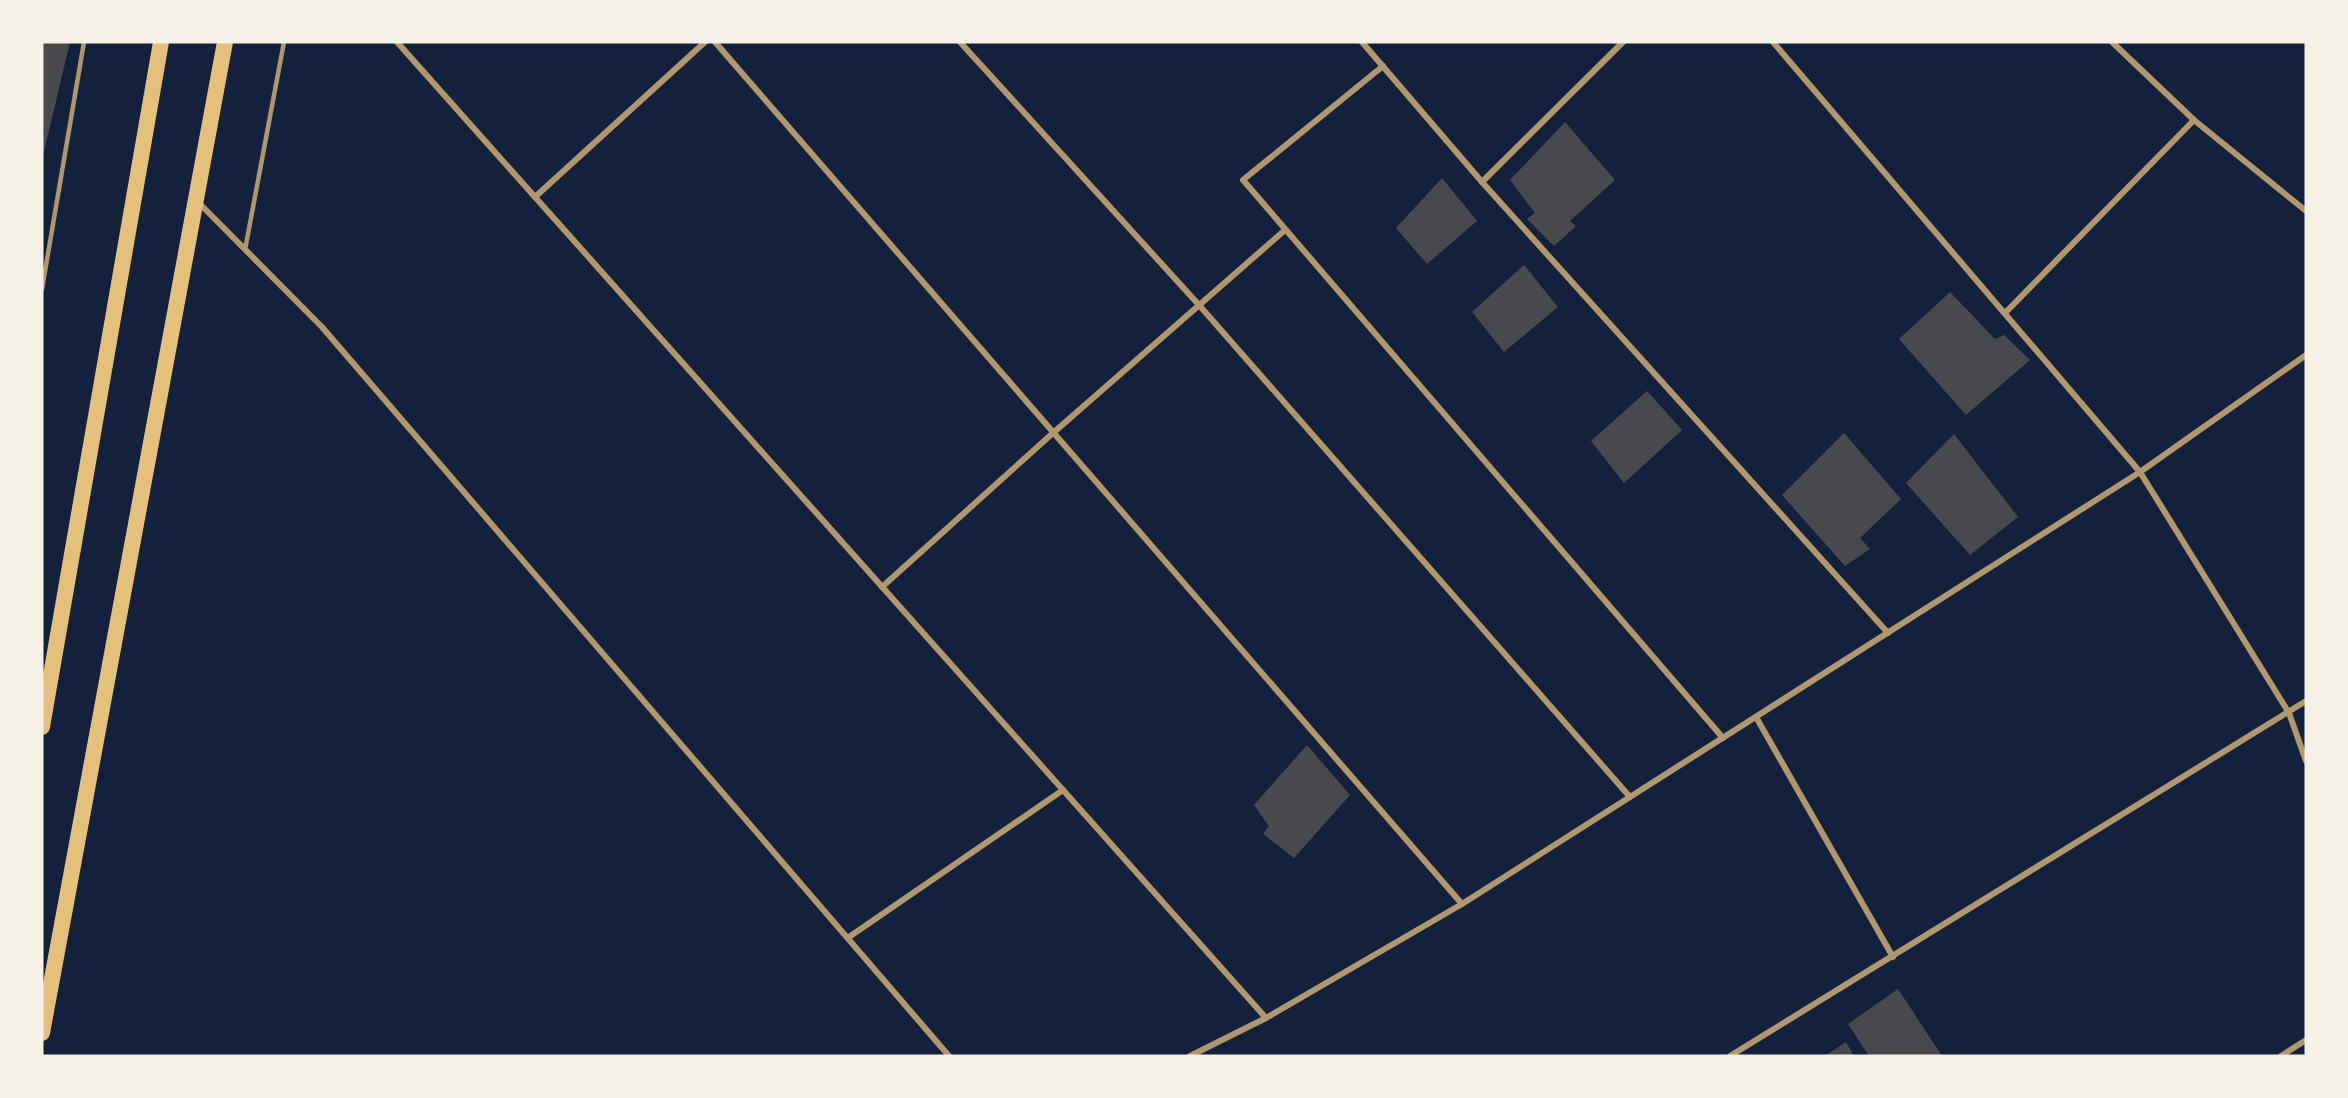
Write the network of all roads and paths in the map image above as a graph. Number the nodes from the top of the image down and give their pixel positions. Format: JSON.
{"nodes":[{"id":1,"x":84,"y":42,"type":"edge"},
{"id":2,"x":161,"y":42,"type":"edge"},
{"id":3,"x":225,"y":42,"type":"edge"},
{"id":4,"x":284,"y":42,"type":"edge"},
{"id":5,"x":397,"y":42,"type":"edge"},
{"id":6,"x":705,"y":42,"type":"edge"},
{"id":7,"x":716,"y":42,"type":"edge"},
{"id":8,"x":960,"y":42,"type":"edge"},
{"id":9,"x":1362,"y":42,"type":"edge"},
{"id":10,"x":1623,"y":42,"type":"edge"},
{"id":11,"x":1773,"y":42,"type":"edge"},
{"id":12,"x":2112,"y":42,"type":"edge"},
{"id":13,"x":1383,"y":66,"type":"junction"},
{"id":14,"x":2194,"y":120,"type":"junction"},
{"id":15,"x":1482,"y":182,"type":"junction"},
{"id":16,"x":536,"y":198,"type":"junction"},
{"id":17,"x":197,"y":201,"type":"junction"},
{"id":18,"x":2306,"y":211,"type":"edge"},
{"id":19,"x":1286,"y":230,"type":"junction"},
{"id":20,"x":246,"y":250,"type":"junction"},
{"id":21,"x":42,"y":289,"type":"edge"},
{"id":22,"x":1199,"y":305,"type":"junction"},
{"id":23,"x":2005,"y":313,"type":"junction"},
{"id":24,"x":2306,"y":355,"type":"edge"},
{"id":25,"x":1053,"y":433,"type":"junction"},
{"id":26,"x":2140,"y":472,"type":"junction"},
{"id":27,"x":882,"y":587,"type":"junction"},
{"id":28,"x":1888,"y":633,"type":"junction"},
{"id":29,"x":45,"y":701,"type":"edge"},
{"id":30,"x":2306,"y":701,"type":"edge"},
{"id":31,"x":2289,"y":713,"type":"junction"},
{"id":32,"x":1756,"y":717,"type":"junction"},
{"id":33,"x":42,"y":727,"type":"edge"},
{"id":34,"x":1723,"y":738,"type":"junction"},
{"id":35,"x":2306,"y":761,"type":"edge"},
{"id":36,"x":1063,"y":790,"type":"junction"},
{"id":37,"x":1630,"y":797,"type":"junction"},
{"id":38,"x":1462,"y":904,"type":"junction"},
{"id":39,"x":849,"y":937,"type":"junction"},
{"id":40,"x":1893,"y":957,"type":"junction"},
{"id":41,"x":1266,"y":1018,"type":"junction"},
{"id":42,"x":42,"y":1033,"type":"edge"},
{"id":43,"x":2306,"y":1040,"type":"edge"},
{"id":44,"x":949,"y":1056,"type":"edge"},
{"id":45,"x":1190,"y":1056,"type":"edge"},
{"id":46,"x":1730,"y":1056,"type":"edge"},
{"id":47,"x":2281,"y":1056,"type":"edge"}],
"edges":[{"from":1,"to":21,"type":"lane"},
{"from":2,"to":29,"type":"highway"},
{"from":3,"to":17,"type":"highway"},
{"from":4,"to":20,"type":"lane"},
{"from":5,"to":16,"type":"street"},
{"from":6,"to":16,"type":"street"},
{"from":7,"to":25,"type":"street"},
{"from":8,"to":22,"type":"street"},
{"from":9,"to":13,"type":"street"},
{"from":10,"to":15,"type":"street"},
{"from":11,"to":23,"type":"street"},
{"from":12,"to":14,"type":"street"},
{"from":13,"to":15,"type":"street"},
{"from":13,"to":19,"type":"street"},
{"from":14,"to":18,"type":"street"},
{"from":14,"to":23,"type":"street"},
{"from":15,"to":28,"type":"street"},
{"from":16,"to":27,"type":"street"},
{"from":17,"to":20,"type":"street"},
{"from":17,"to":42,"type":"highway"},
{"from":19,"to":22,"type":"street"},
{"from":19,"to":34,"type":"street"},
{"from":20,"to":39,"type":"street"},
{"from":22,"to":25,"type":"street"},
{"from":22,"to":37,"type":"street"},
{"from":23,"to":26,"type":"street"},
{"from":24,"to":26,"type":"street"},
{"from":25,"to":27,"type":"street"},
{"from":25,"to":38,"type":"street"},
{"from":26,"to":28,"type":"street"},
{"from":26,"to":31,"type":"street"},
{"from":27,"to":36,"type":"street"},
{"from":28,"to":32,"type":"street"},
{"from":29,"to":33,"type":"highway"},
{"from":30,"to":31,"type":"street"},
{"from":31,"to":35,"type":"street"},
{"from":31,"to":40,"type":"street"},
{"from":32,"to":34,"type":"street"},
{"from":32,"to":40,"type":"street"},
{"from":34,"to":37,"type":"street"},
{"from":36,"to":39,"type":"street"},
{"from":36,"to":41,"type":"street"},
{"from":37,"to":38,"type":"street"},
{"from":38,"to":41,"type":"street"},
{"from":39,"to":44,"type":"street"},
{"from":40,"to":46,"type":"street"},
{"from":41,"to":45,"type":"street"},
{"from":43,"to":47,"type":"street"}]}
